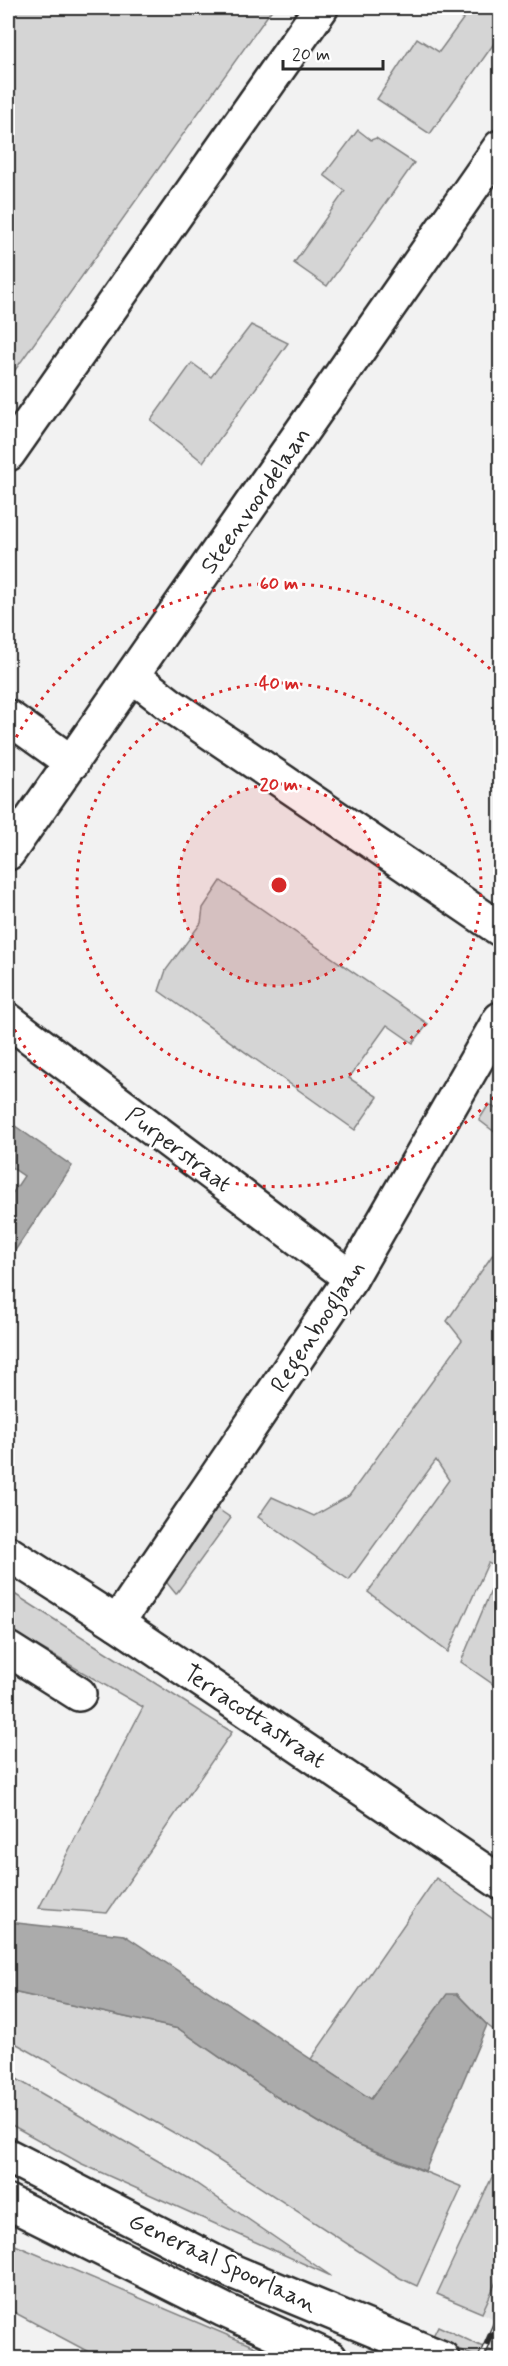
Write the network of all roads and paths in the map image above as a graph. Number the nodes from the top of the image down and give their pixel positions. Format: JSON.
{"nodes":[{"id":1,"x":321,"y":8,"type":"edge"},
{"id":2,"x":501,"y":147,"type":"edge"},
{"id":3,"x":8,"y":454,"type":"edge"},
{"id":4,"x":133,"y":676,"type":"junction"},
{"id":5,"x":8,"y":717,"type":"edge"},
{"id":6,"x":72,"y":763,"type":"junction"},
{"id":7,"x":8,"y":853,"type":"edge"},
{"id":8,"x":501,"y":929,"type":"edge"},
{"id":9,"x":501,"y":1019,"type":"edge"},
{"id":10,"x":8,"y":1020,"type":"edge"},
{"id":11,"x":351,"y":1278,"type":"junction"},
{"id":12,"x":8,"y":1553,"type":"edge"},
{"id":13,"x":117,"y":1623,"type":"junction"},
{"id":14,"x":8,"y":1649,"type":"edge"},
{"id":15,"x":79,"y":1694,"type":"dead end"},
{"id":16,"x":501,"y":1882,"type":"edge"},
{"id":17,"x":8,"y":2156,"type":"edge"},
{"id":18,"x":8,"y":2202,"type":"edge"},
{"id":19,"x":436,"y":2356,"type":"edge"},
{"id":20,"x":330,"y":2358,"type":"edge"}],
"edges":[{"from":1,"to":3,"type":"street"},
{"from":2,"to":4,"type":"street","name":"Steenvoordelaan"},
{"from":4,"to":6,"type":"street","name":"Steenvoordelaan"},
{"from":4,"to":8,"type":"street"},
{"from":5,"to":6,"type":"street"},
{"from":6,"to":7,"type":"street","name":"Steenvoordelaan"},
{"from":9,"to":11,"type":"street","name":"Regenbooglaan"},
{"from":10,"to":11,"type":"street","name":"Purperstraat"},
{"from":11,"to":13,"type":"street","name":"Regenbooglaan"},
{"from":12,"to":13,"type":"street","name":"Terracottastraat"},
{"from":13,"to":16,"type":"street","name":"Terracottastraat"},
{"from":14,"to":15,"type":"street"},
{"from":17,"to":19,"type":"street","name":"Generaal Spoorlaan"},
{"from":18,"to":20,"type":"street","name":"Generaal Spoorlaan"}]}
